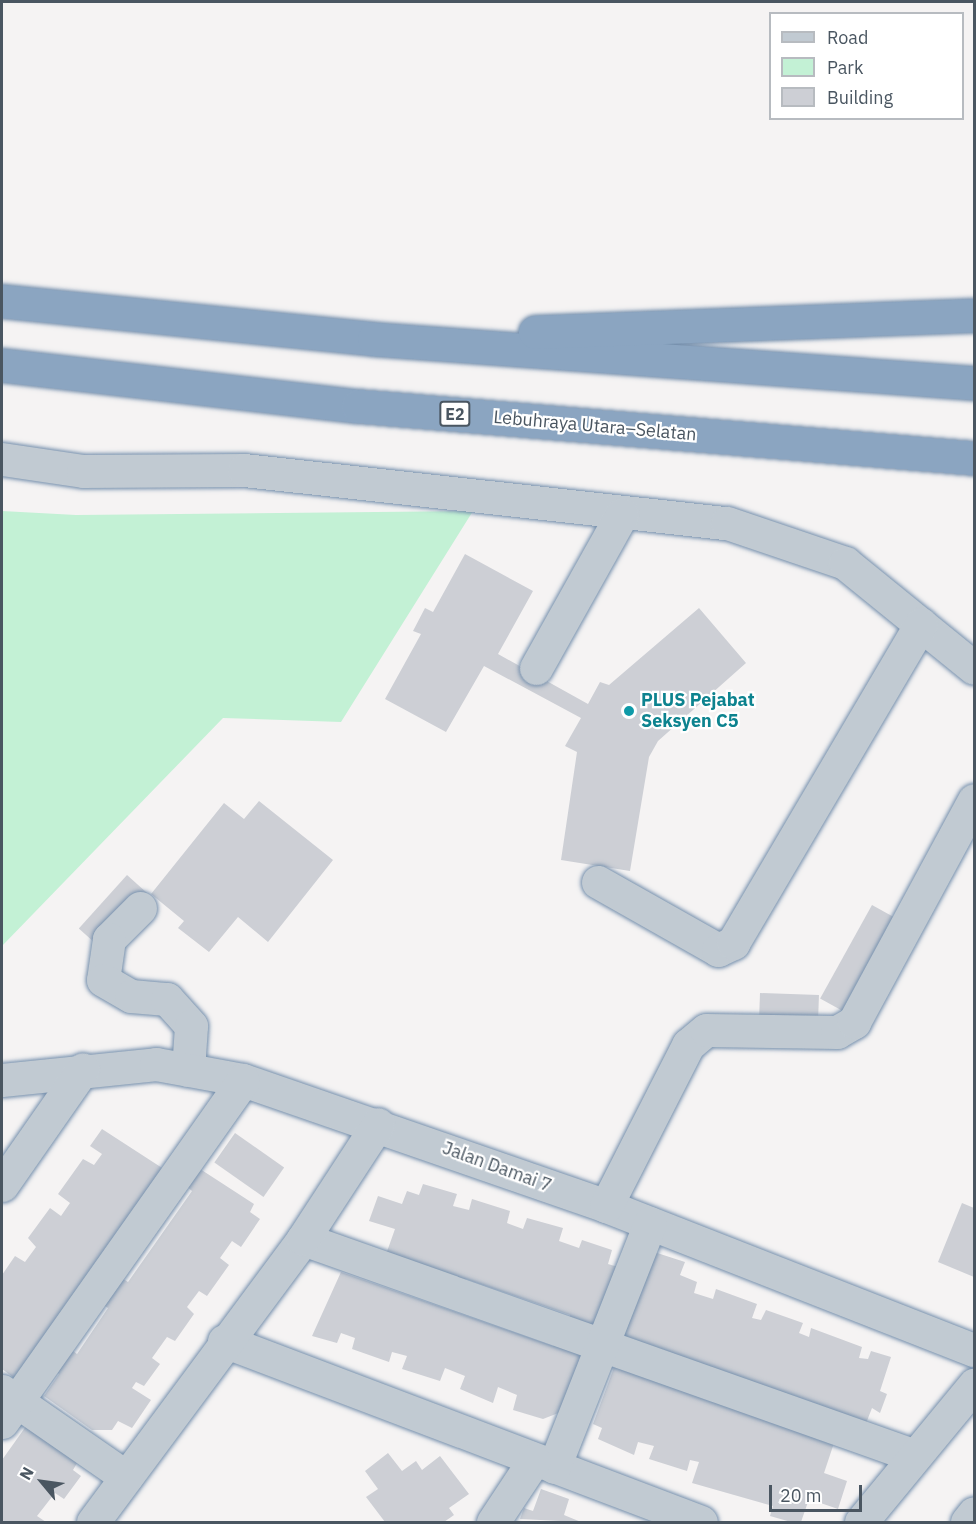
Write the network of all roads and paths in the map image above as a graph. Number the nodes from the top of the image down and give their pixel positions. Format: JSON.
{"nodes":[{"id":1,"x":2,"y":301,"type":"edge"},
{"id":2,"x":975,"y":315,"type":"edge"},
{"id":3,"x":374,"y":339,"type":"junction"},
{"id":4,"x":2,"y":365,"type":"edge"},
{"id":5,"x":975,"y":383,"type":"edge"},
{"id":6,"x":975,"y":458,"type":"edge"},
{"id":7,"x":2,"y":459,"type":"edge"},
{"id":8,"x":622,"y":514,"type":"junction"},
{"id":9,"x":921,"y":624,"type":"junction"},
{"id":10,"x":536,"y":668,"type":"dead end"},
{"id":11,"x":975,"y":668,"type":"edge"},
{"id":12,"x":975,"y":800,"type":"edge"},
{"id":13,"x":598,"y":882,"type":"dead end"},
{"id":14,"x":140,"y":908,"type":"dead end"},
{"id":15,"x":83,"y":1069,"type":"junction"},
{"id":16,"x":188,"y":1070,"type":"junction"},
{"id":17,"x":2,"y":1080,"type":"edge"},
{"id":18,"x":243,"y":1080,"type":"junction"},
{"id":19,"x":378,"y":1124,"type":"junction"},
{"id":20,"x":2,"y":1185,"type":"edge"},
{"id":21,"x":606,"y":1206,"type":"junction"},
{"id":22,"x":650,"y":1223,"type":"junction"},
{"id":23,"x":303,"y":1239,"type":"junction"},
{"id":24,"x":224,"y":1341,"type":"junction"},
{"id":25,"x":603,"y":1343,"type":"junction"},
{"id":26,"x":975,"y":1350,"type":"edge"},
{"id":27,"x":975,"y":1385,"type":"edge"},
{"id":28,"x":6,"y":1404,"type":"edge"},
{"id":29,"x":915,"y":1456,"type":"junction"},
{"id":30,"x":544,"y":1463,"type":"junction"},
{"id":31,"x":126,"y":1477,"type":"junction"},
{"id":32,"x":975,"y":1513,"type":"edge"},
{"id":33,"x":93,"y":1522,"type":"edge"},
{"id":34,"x":493,"y":1522,"type":"edge"},
{"id":35,"x":701,"y":1522,"type":"edge"},
{"id":36,"x":861,"y":1522,"type":"edge"},
{"id":37,"x":967,"y":1522,"type":"edge"}],
"edges":[{"from":1,"to":3,"type":"highway"},
{"from":2,"to":3,"type":"highway"},
{"from":3,"to":5,"type":"highway"},
{"from":4,"to":6,"type":"highway","name":"Lebuhraya Utara–Selatan","number":"E2"},
{"from":7,"to":8,"type":"street"},
{"from":8,"to":9,"type":"street"},
{"from":8,"to":10,"type":"street"},
{"from":9,"to":11,"type":"street"},
{"from":9,"to":13,"type":"street"},
{"from":12,"to":21,"type":"street"},
{"from":14,"to":16,"type":"street"},
{"from":15,"to":16,"type":"street","name":"Jalan Damai 7"},
{"from":15,"to":17,"type":"street","name":"Jalan Damai 7"},
{"from":15,"to":20,"type":"street"},
{"from":16,"to":18,"type":"street","name":"Jalan Damai 7"},
{"from":18,"to":19,"type":"street","name":"Jalan Damai 7"},
{"from":18,"to":28,"type":"street"},
{"from":19,"to":21,"type":"street","name":"Jalan Damai 7"},
{"from":19,"to":23,"type":"street"},
{"from":21,"to":22,"type":"street","name":"Jalan Damai 7"},
{"from":22,"to":25,"type":"street"},
{"from":22,"to":26,"type":"street","name":"Jalan Damai 7"},
{"from":23,"to":24,"type":"street"},
{"from":23,"to":25,"type":"street"},
{"from":24,"to":30,"type":"street"},
{"from":24,"to":31,"type":"street"},
{"from":25,"to":29,"type":"street"},
{"from":25,"to":30,"type":"street"},
{"from":27,"to":29,"type":"street"},
{"from":28,"to":31,"type":"street"},
{"from":29,"to":36,"type":"street"},
{"from":30,"to":34,"type":"street"},
{"from":30,"to":35,"type":"street"},
{"from":31,"to":33,"type":"street"},
{"from":32,"to":37,"type":"street"}]}
